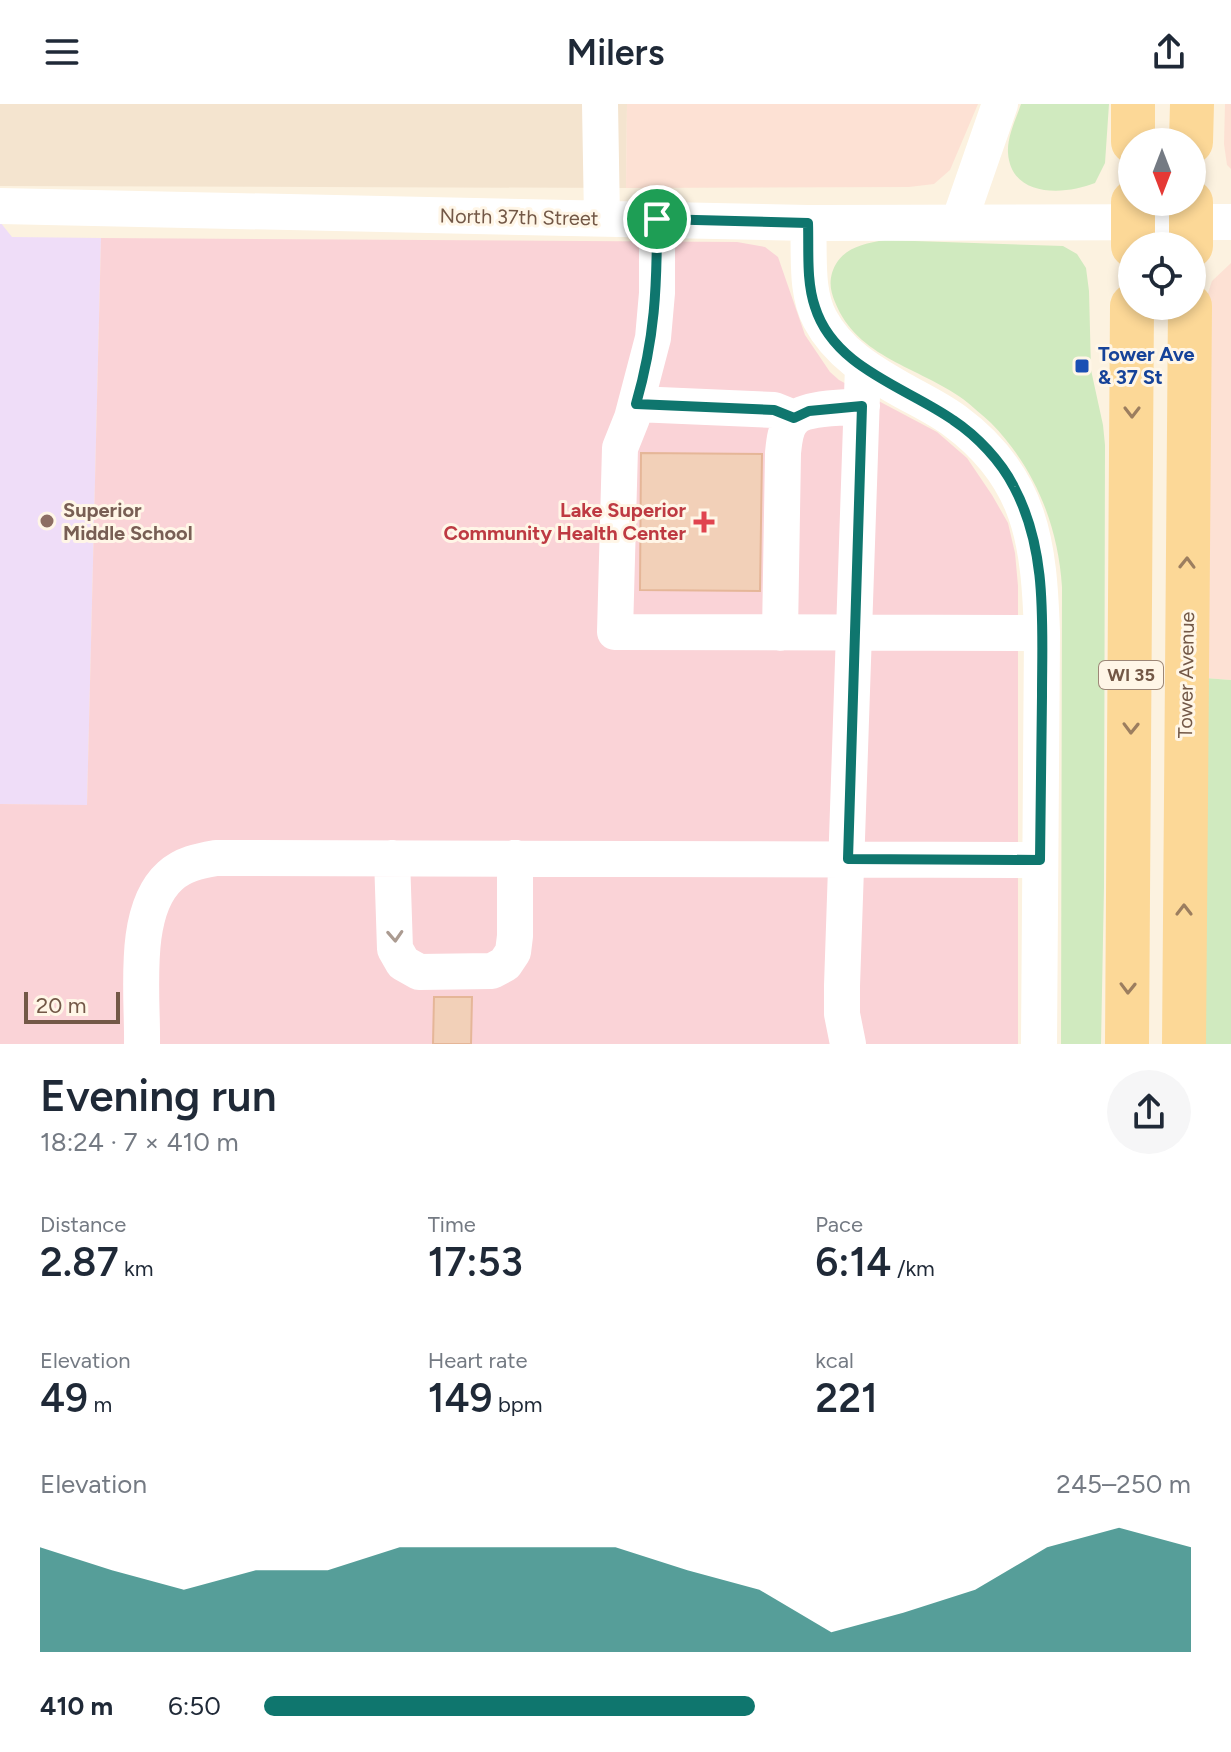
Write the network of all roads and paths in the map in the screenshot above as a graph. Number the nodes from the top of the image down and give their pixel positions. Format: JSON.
{"nodes":[{"id":1,"x":600,"y":104,"type":"edge"},
{"id":2,"x":1000,"y":104,"type":"edge"},
{"id":3,"x":1133,"y":104,"type":"edge"},
{"id":4,"x":1192,"y":104,"type":"edge"},
{"id":5,"x":1133,"y":128,"type":"edge"},
{"id":6,"x":1191,"y":128,"type":"edge"},
{"id":7,"x":0,"y":206,"type":"edge"},
{"id":8,"x":602,"y":218,"type":"junction"},
{"id":9,"x":657,"y":219,"type":"junction"},
{"id":10,"x":959,"y":222,"type":"junction"},
{"id":11,"x":808,"y":223,"type":"junction"},
{"id":12,"x":1201,"y":223,"type":"edge"},
{"id":13,"x":1133,"y":224,"type":"edge"},
{"id":14,"x":1132,"y":320,"type":"edge"},
{"id":15,"x":1190,"y":320,"type":"edge"},
{"id":16,"x":863,"y":366,"type":"junction"},
{"id":17,"x":636,"y":404,"type":"junction"},
{"id":18,"x":862,"y":406,"type":"junction"},
{"id":19,"x":794,"y":418,"type":"junction"},
{"id":20,"x":780,"y":633,"type":"junction"},
{"id":21,"x":855,"y":633,"type":"junction"},
{"id":22,"x":1042,"y":633,"type":"junction"},
{"id":23,"x":392,"y":858,"type":"junction"},
{"id":24,"x":515,"y":858,"type":"junction"},
{"id":25,"x":848,"y":859,"type":"junction"},
{"id":26,"x":1040,"y":860,"type":"junction"},
{"id":27,"x":142,"y":1044,"type":"edge"},
{"id":28,"x":848,"y":1044,"type":"edge"},
{"id":29,"x":1039,"y":1044,"type":"edge"},
{"id":30,"x":1127,"y":1044,"type":"edge"},
{"id":31,"x":1184,"y":1044,"type":"edge"}],
"edges":[{"from":1,"to":8,"type":"street"},
{"from":2,"to":10,"type":"street"},
{"from":3,"to":5,"type":"main road"},
{"from":4,"to":6,"type":"main road"},
{"from":7,"to":8,"type":"street","name":"North 37th Street"},
{"from":8,"to":9,"type":"street","name":"North 37th Street"},
{"from":9,"to":11,"type":"street","name":"North 37th Street"},
{"from":9,"to":17,"type":"street"},
{"from":10,"to":11,"type":"street","name":"North 37th Street"},
{"from":10,"to":13,"type":"street","name":"North 37th Street"},
{"from":11,"to":16,"type":"street"},
{"from":12,"to":13,"type":"street","name":"North 37th Street"},
{"from":14,"to":30,"type":"main road","number":"WI 35","one_way":true},
{"from":31,"to":15,"type":"main road","name":"Tower Avenue","number":"WI 35","one_way":true},
{"from":16,"to":18,"type":"street"},
{"from":16,"to":22,"type":"street"},
{"from":17,"to":19,"type":"street"},
{"from":17,"to":20,"type":"street"},
{"from":18,"to":19,"type":"street"},
{"from":18,"to":21,"type":"street"},
{"from":19,"to":20,"type":"street"},
{"from":20,"to":21,"type":"street"},
{"from":21,"to":22,"type":"street"},
{"from":21,"to":25,"type":"street"},
{"from":22,"to":26,"type":"street"},
{"from":23,"to":24,"type":"street"},
{"from":23,"to":24,"type":"street","one_way":true},
{"from":23,"to":27,"type":"street"},
{"from":24,"to":25,"type":"street"},
{"from":25,"to":26,"type":"street"},
{"from":25,"to":28,"type":"street"},
{"from":26,"to":29,"type":"street"}]}
